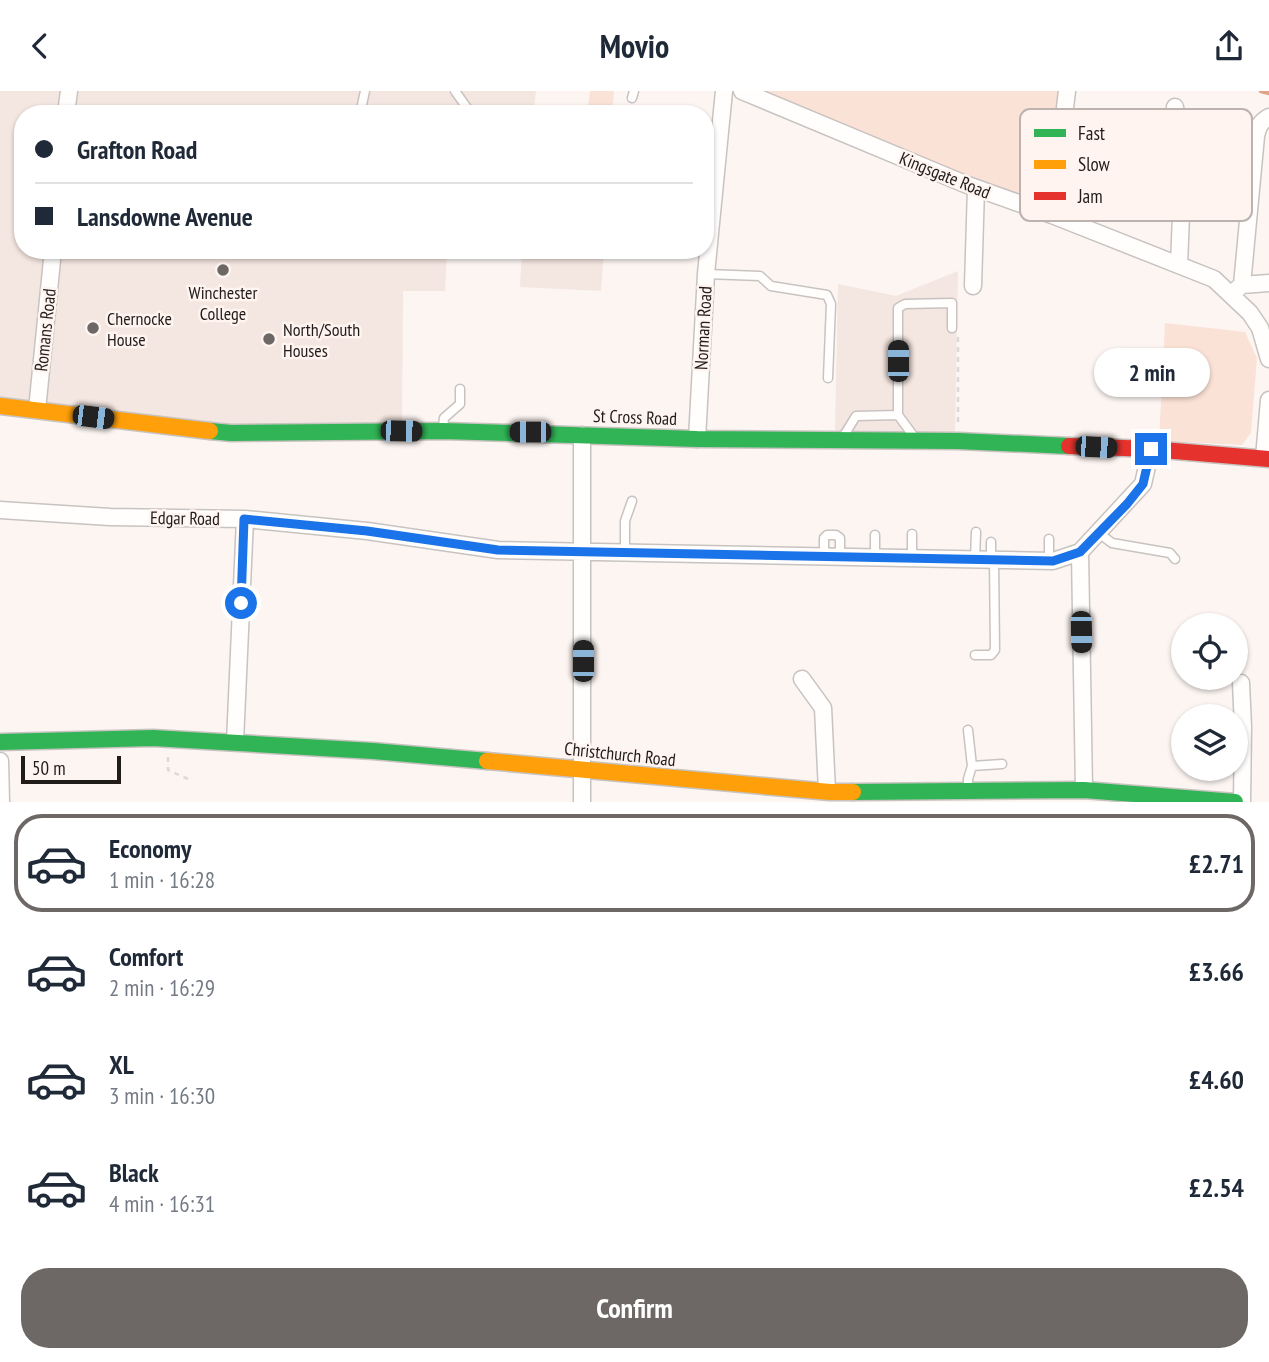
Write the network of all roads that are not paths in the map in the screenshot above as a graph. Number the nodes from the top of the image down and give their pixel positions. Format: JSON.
{"nodes":[{"id":1,"x":724,"y":91,"type":"edge"},
{"id":2,"x":742,"y":91,"type":"edge"},
{"id":3,"x":1068,"y":91,"type":"edge"},
{"id":4,"x":1066,"y":109,"type":"edge"},
{"id":5,"x":1269,"y":117,"type":"edge"},
{"id":6,"x":1252,"y":168,"type":"edge"},
{"id":7,"x":976,"y":188,"type":"junction"},
{"id":8,"x":714,"y":193,"type":"edge"},
{"id":9,"x":1020,"y":204,"type":"edge"},
{"id":10,"x":1067,"y":221,"type":"edge"},
{"id":11,"x":1181,"y":221,"type":"edge"},
{"id":12,"x":1246,"y":221,"type":"edge"},
{"id":13,"x":52,"y":259,"type":"edge"},
{"id":14,"x":707,"y":259,"type":"edge"},
{"id":15,"x":1179,"y":265,"type":"junction"},
{"id":16,"x":706,"y":274,"type":"junction"},
{"id":17,"x":1269,"y":283,"type":"edge"},
{"id":18,"x":973,"y":285,"type":"dead end"},
{"id":19,"x":1237,"y":290,"type":"junction"},
{"id":20,"x":952,"y":328,"type":"dead end"},
{"id":21,"x":1269,"y":359,"type":"edge"},
{"id":22,"x":828,"y":378,"type":"dead end"},
{"id":23,"x":460,"y":389,"type":"dead end"},
{"id":24,"x":1269,"y":400,"type":"edge"},
{"id":25,"x":0,"y":405,"type":"edge"},
{"id":26,"x":37,"y":410,"type":"junction"},
{"id":27,"x":898,"y":415,"type":"junction"},
{"id":28,"x":443,"y":431,"type":"junction"},
{"id":29,"x":582,"y":435,"type":"junction"},
{"id":30,"x":697,"y":439,"type":"junction"},
{"id":31,"x":842,"y":440,"type":"junction"},
{"id":32,"x":917,"y":441,"type":"junction"},
{"id":33,"x":1151,"y":449,"type":"junction"},
{"id":34,"x":1267,"y":459,"type":"edge"},
{"id":35,"x":632,"y":501,"type":"dead end"},
{"id":36,"x":0,"y":510,"type":"edge"},
{"id":37,"x":244,"y":519,"type":"junction"},
{"id":38,"x":976,"y":532,"type":"dead end"},
{"id":39,"x":912,"y":534,"type":"dead end"},
{"id":40,"x":1100,"y":534,"type":"junction"},
{"id":41,"x":875,"y":535,"type":"dead end"},
{"id":42,"x":1049,"y":539,"type":"dead end"},
{"id":43,"x":992,"y":541,"type":"dead end"},
{"id":44,"x":1080,"y":552,"type":"junction"},
{"id":45,"x":583,"y":553,"type":"junction"},
{"id":46,"x":625,"y":554,"type":"junction"},
{"id":47,"x":875,"y":558,"type":"junction"},
{"id":48,"x":912,"y":558,"type":"junction"},
{"id":49,"x":1175,"y":559,"type":"dead end"},
{"id":50,"x":987,"y":560,"type":"junction"},
{"id":51,"x":1049,"y":561,"type":"junction"},
{"id":52,"x":975,"y":655,"type":"dead end"},
{"id":53,"x":802,"y":679,"type":"dead end"},
{"id":54,"x":1241,"y":690,"type":"edge"},
{"id":55,"x":968,"y":730,"type":"dead end"},
{"id":56,"x":0,"y":742,"type":"edge"},
{"id":57,"x":235,"y":743,"type":"junction"},
{"id":58,"x":0,"y":761,"type":"edge"},
{"id":59,"x":1002,"y":764,"type":"dead end"},
{"id":60,"x":972,"y":766,"type":"junction"},
{"id":61,"x":582,"y":769,"type":"junction"},
{"id":62,"x":1084,"y":790,"type":"junction"},
{"id":63,"x":968,"y":791,"type":"junction"},
{"id":64,"x":829,"y":795,"type":"edge"},
{"id":65,"x":1225,"y":801,"type":"edge"},
{"id":66,"x":1,"y":802,"type":"edge"},
{"id":67,"x":582,"y":802,"type":"edge"},
{"id":68,"x":1242,"y":802,"type":"edge"}],
"edges":[{"from":1,"to":8,"type":"street","name":"Norman Road"},
{"from":2,"to":7,"type":"street","name":"Kingsgate Road"},
{"from":3,"to":4,"type":"street"},
{"from":5,"to":6,"type":"street"},
{"from":7,"to":9,"type":"street","name":"Kingsgate Road"},
{"from":7,"to":18,"type":"street"},
{"from":10,"to":15,"type":"street","name":"Kingsgate Road"},
{"from":11,"to":15,"type":"street"},
{"from":12,"to":19,"type":"street"},
{"from":13,"to":26,"type":"street","name":"Romans Road"},
{"from":14,"to":16,"type":"street","name":"Norman Road"},
{"from":15,"to":19,"type":"street","name":"Kingsgate Road"},
{"from":16,"to":22,"type":"lane"},
{"from":16,"to":30,"type":"street","name":"Norman Road"},
{"from":17,"to":19,"type":"street"},
{"from":19,"to":21,"type":"street","name":"Kingsgate Road"},
{"from":20,"to":27,"type":"lane"},
{"from":23,"to":28,"type":"lane"},
{"from":24,"to":34,"type":"street"},
{"from":25,"to":26,"type":"main road","name":"St Cross Road"},
{"from":26,"to":28,"type":"main road","name":"St Cross Road"},
{"from":27,"to":31,"type":"lane"},
{"from":27,"to":32,"type":"lane"},
{"from":28,"to":29,"type":"main road","name":"St Cross Road"},
{"from":29,"to":30,"type":"main road","name":"St Cross Road"},
{"from":29,"to":45,"type":"street"},
{"from":30,"to":31,"type":"main road","name":"St Cross Road"},
{"from":31,"to":32,"type":"main road","name":"St Cross Road"},
{"from":32,"to":33,"type":"main road","name":"St Cross Road"},
{"from":33,"to":34,"type":"main road","name":"St Cross Road"},
{"from":33,"to":40,"type":"street"},
{"from":35,"to":46,"type":"lane"},
{"from":36,"to":37,"type":"street","name":"Edgar Road"},
{"from":37,"to":45,"type":"street","name":"Edgar Road"},
{"from":37,"to":57,"type":"street"},
{"from":38,"to":50,"type":"lane"},
{"from":39,"to":48,"type":"lane"},
{"from":40,"to":44,"type":"street"},
{"from":40,"to":49,"type":"lane"},
{"from":41,"to":47,"type":"lane"},
{"from":42,"to":51,"type":"lane"},
{"from":43,"to":50,"type":"lane"},
{"from":44,"to":51,"type":"street","name":"Edgar Road"},
{"from":44,"to":62,"type":"street"},
{"from":45,"to":46,"type":"street","name":"Edgar Road"},
{"from":45,"to":61,"type":"street"},
{"from":46,"to":47,"type":"street","name":"Edgar Road"},
{"from":47,"to":48,"type":"street","name":"Edgar Road"},
{"from":48,"to":50,"type":"street","name":"Edgar Road"},
{"from":50,"to":51,"type":"street","name":"Edgar Road"},
{"from":50,"to":52,"type":"lane"},
{"from":53,"to":64,"type":"street"},
{"from":54,"to":68,"type":"street"},
{"from":55,"to":60,"type":"lane"},
{"from":56,"to":57,"type":"main road","name":"Christchurch Road"},
{"from":57,"to":61,"type":"main road","name":"Christchurch Road"},
{"from":58,"to":66,"type":"street"},
{"from":59,"to":60,"type":"lane"},
{"from":60,"to":63,"type":"lane"},
{"from":61,"to":64,"type":"main road","name":"Christchurch Road"},
{"from":61,"to":67,"type":"street"},
{"from":62,"to":63,"type":"main road","name":"Christchurch Road"},
{"from":62,"to":65,"type":"main road","name":"Christchurch Road"},
{"from":63,"to":64,"type":"main road","name":"Christchurch Road"}]}
